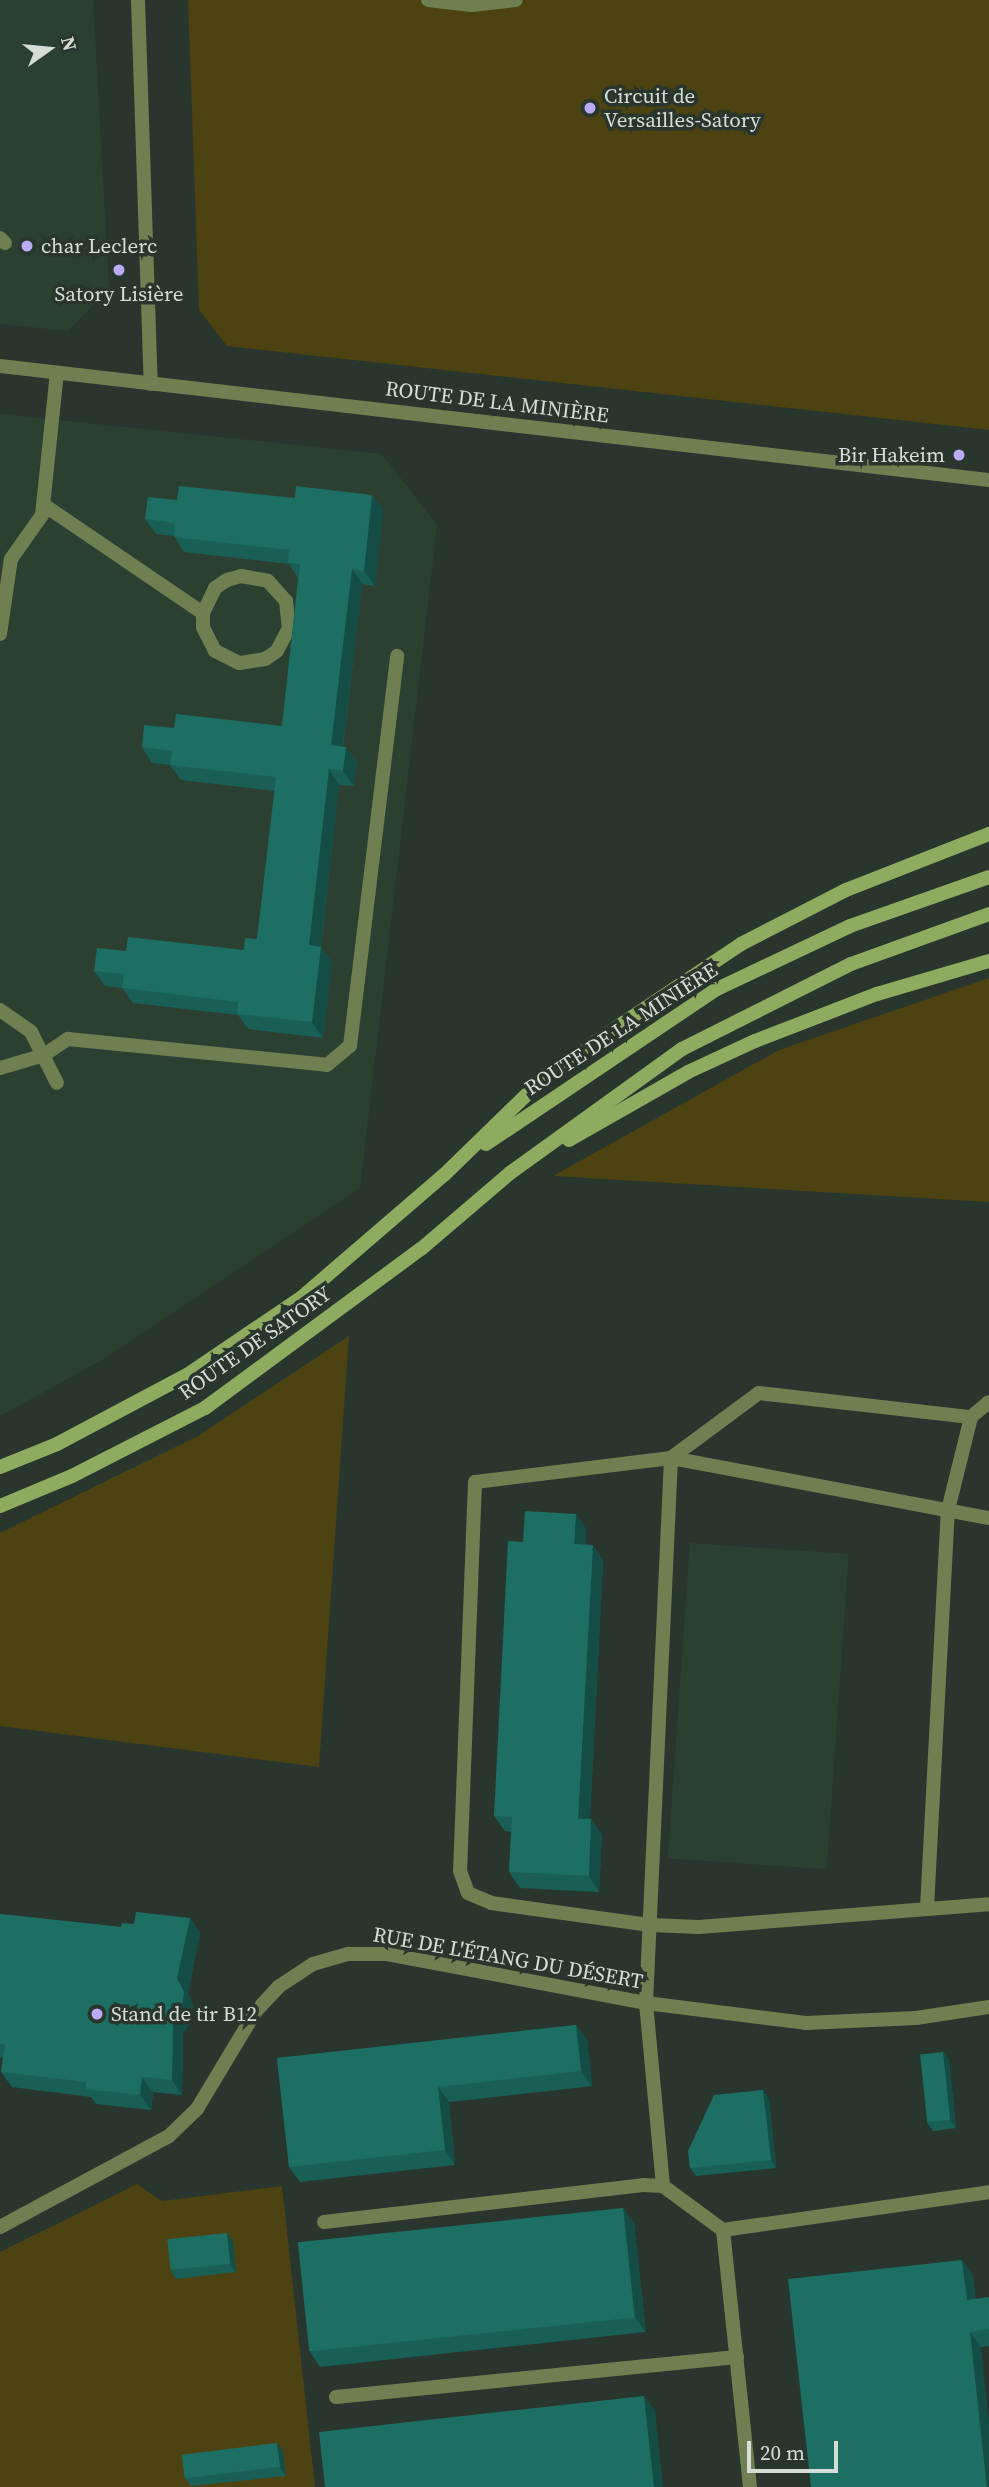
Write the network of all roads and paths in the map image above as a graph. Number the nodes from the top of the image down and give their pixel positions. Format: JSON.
{"nodes":[{"id":1,"x":138,"y":0,"type":"edge"},
{"id":2,"x":428,"y":0,"type":"edge"},
{"id":3,"x":516,"y":0,"type":"edge"},
{"id":4,"x":0,"y":366,"type":"edge"},
{"id":5,"x":57,"y":373,"type":"junction"},
{"id":6,"x":151,"y":384,"type":"junction"},
{"id":7,"x":989,"y":480,"type":"edge"},
{"id":8,"x":44,"y":505,"type":"junction"},
{"id":9,"x":203,"y":613,"type":"junction"},
{"id":10,"x":0,"y":634,"type":"edge"},
{"id":11,"x":397,"y":656,"type":"dead end"},
{"id":12,"x":989,"y":834,"type":"edge"},
{"id":13,"x":989,"y":877,"type":"edge"},
{"id":14,"x":989,"y":914,"type":"edge"},
{"id":15,"x":989,"y":961,"type":"edge"},
{"id":16,"x":0,"y":1010,"type":"edge"},
{"id":17,"x":44,"y":1055,"type":"junction"},
{"id":18,"x":0,"y":1068,"type":"edge"},
{"id":19,"x":57,"y":1083,"type":"dead end"},
{"id":20,"x":510,"y":1173,"type":"junction"},
{"id":21,"x":444,"y":1175,"type":"junction"},
{"id":22,"x":989,"y":1402,"type":"edge"},
{"id":23,"x":971,"y":1417,"type":"junction"},
{"id":24,"x":671,"y":1458,"type":"junction"},
{"id":25,"x":0,"y":1467,"type":"edge"},
{"id":26,"x":0,"y":1506,"type":"edge"},
{"id":27,"x":948,"y":1510,"type":"junction"},
{"id":28,"x":989,"y":1518,"type":"edge"},
{"id":29,"x":989,"y":1904,"type":"edge"},
{"id":30,"x":928,"y":1908,"type":"junction"},
{"id":31,"x":650,"y":1925,"type":"junction"},
{"id":32,"x":646,"y":2003,"type":"junction"},
{"id":33,"x":989,"y":2007,"type":"edge"},
{"id":34,"x":663,"y":2186,"type":"junction"},
{"id":35,"x":989,"y":2192,"type":"edge"},
{"id":36,"x":324,"y":2222,"type":"dead end"},
{"id":37,"x":0,"y":2227,"type":"edge"},
{"id":38,"x":723,"y":2230,"type":"junction"},
{"id":39,"x":737,"y":2357,"type":"junction"},
{"id":40,"x":336,"y":2397,"type":"dead end"},
{"id":41,"x":750,"y":2487,"type":"edge"}],
"edges":[{"from":1,"to":6,"type":"street"},
{"from":2,"to":3,"type":"street"},
{"from":4,"to":5,"type":"street","name":"ROUTE DE LA MINIÈRE"},
{"from":5,"to":6,"type":"street","name":"ROUTE DE LA MINIÈRE"},
{"from":5,"to":8,"type":"street"},
{"from":6,"to":7,"type":"street","name":"ROUTE DE LA MINIÈRE"},
{"from":8,"to":9,"type":"street"},
{"from":8,"to":10,"type":"street"},
{"from":9,"to":9,"type":"street"},
{"from":11,"to":17,"type":"street"},
{"from":12,"to":21,"type":"main road"},
{"from":13,"to":21,"type":"main road","name":"ROUTE DE LA MINIÈRE"},
{"from":14,"to":20,"type":"main road"},
{"from":15,"to":20,"type":"main road"},
{"from":16,"to":17,"type":"street"},
{"from":17,"to":18,"type":"street"},
{"from":17,"to":19,"type":"street"},
{"from":20,"to":26,"type":"main road","name":"ROUTE DE SATORY"},
{"from":21,"to":25,"type":"main road","name":"ROUTE DE SATORY"},
{"from":22,"to":23,"type":"street"},
{"from":23,"to":24,"type":"street"},
{"from":23,"to":27,"type":"street"},
{"from":24,"to":27,"type":"street"},
{"from":24,"to":31,"type":"street"},
{"from":24,"to":31,"type":"street"},
{"from":27,"to":28,"type":"street"},
{"from":27,"to":30,"type":"street"},
{"from":29,"to":30,"type":"street"},
{"from":30,"to":31,"type":"street"},
{"from":31,"to":32,"type":"street"},
{"from":32,"to":33,"type":"street","name":"RUE DE L'ÉTANG DU DÉSERT"},
{"from":32,"to":34,"type":"street"},
{"from":32,"to":37,"type":"street","name":"RUE DE L'ÉTANG DU DÉSERT"},
{"from":34,"to":36,"type":"street"},
{"from":34,"to":38,"type":"street"},
{"from":35,"to":38,"type":"street"},
{"from":38,"to":39,"type":"street"},
{"from":39,"to":40,"type":"street"},
{"from":39,"to":41,"type":"street"}]}
